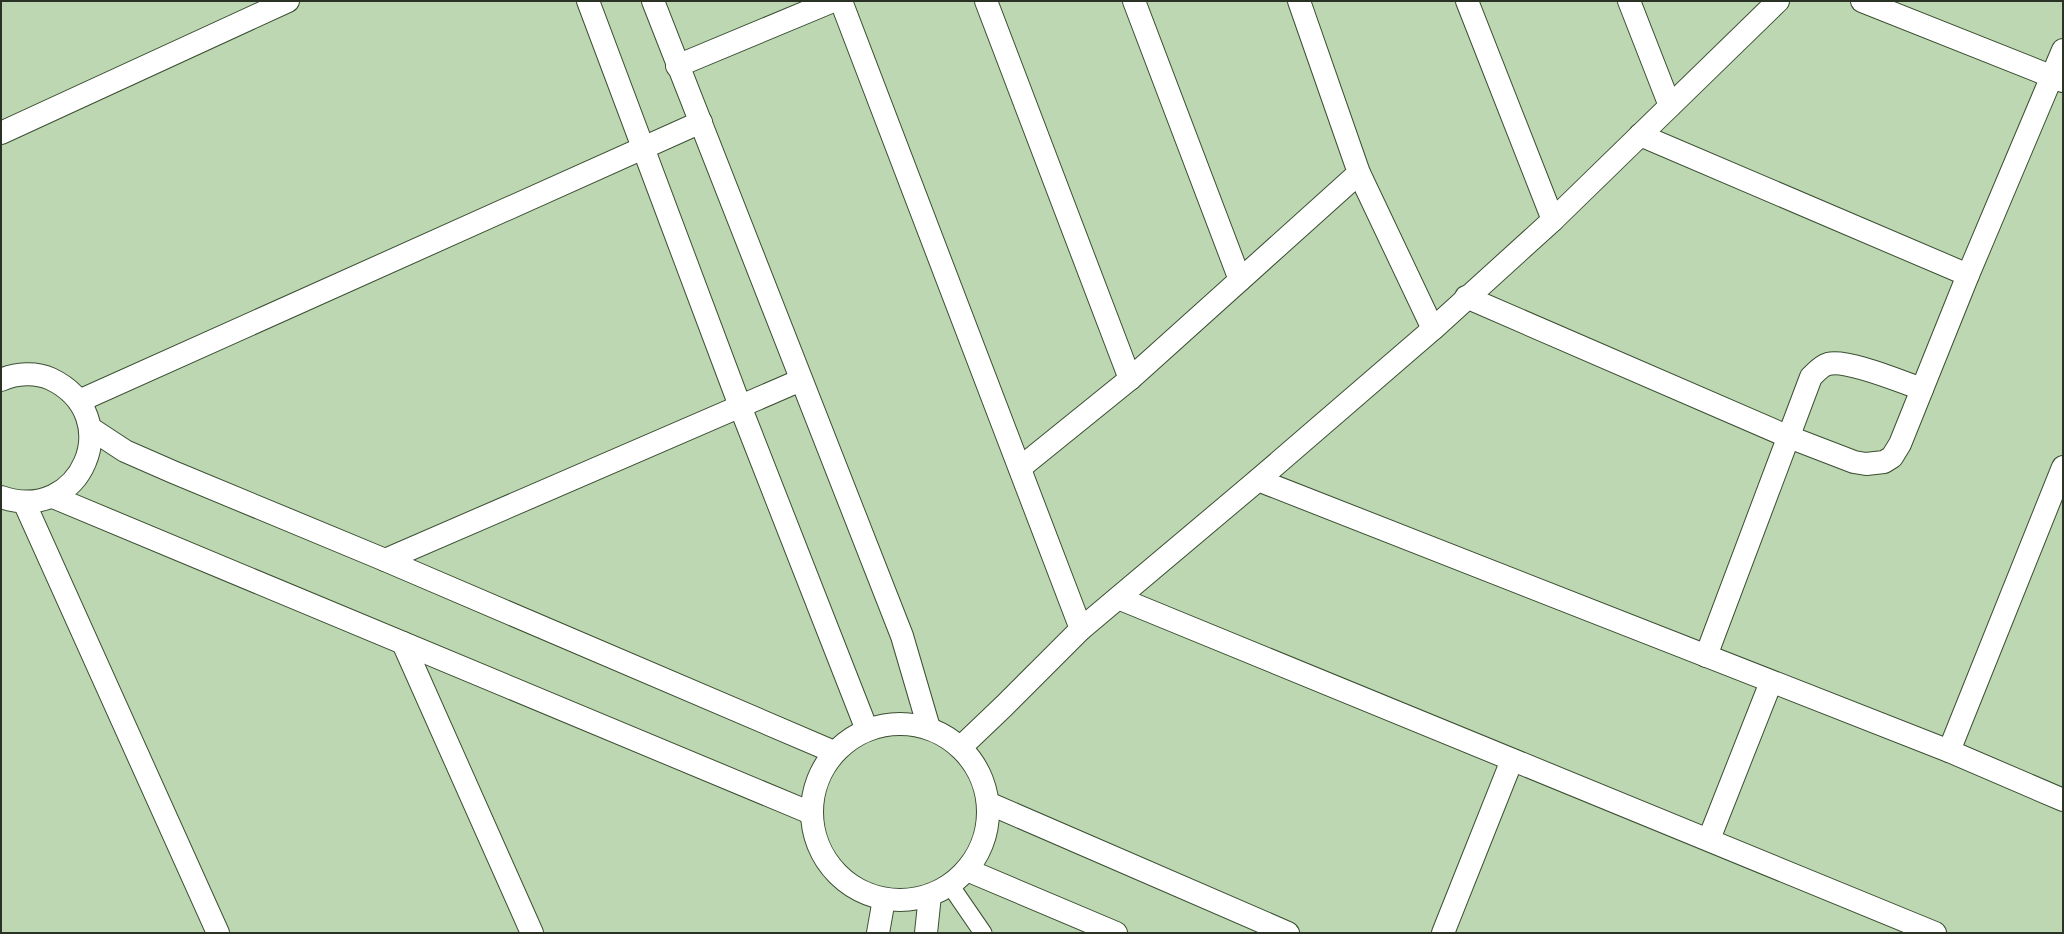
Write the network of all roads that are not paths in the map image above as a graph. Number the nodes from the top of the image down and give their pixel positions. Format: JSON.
{"nodes":[{"id":1,"x":288,"y":1,"type":"edge"},
{"id":2,"x":588,"y":1,"type":"edge"},
{"id":3,"x":653,"y":1,"type":"edge"},
{"id":4,"x":833,"y":1,"type":"edge"},
{"id":5,"x":841,"y":1,"type":"edge"},
{"id":6,"x":986,"y":1,"type":"edge"},
{"id":7,"x":1134,"y":1,"type":"edge"},
{"id":8,"x":1299,"y":1,"type":"edge"},
{"id":9,"x":1467,"y":1,"type":"edge"},
{"id":10,"x":1629,"y":1,"type":"edge"},
{"id":11,"x":1778,"y":1,"type":"edge"},
{"id":12,"x":1862,"y":1,"type":"edge"},
{"id":13,"x":2063,"y":50,"type":"edge"},
{"id":14,"x":678,"y":66,"type":"junction"},
{"id":15,"x":2057,"y":79,"type":"edge"},
{"id":16,"x":1670,"y":106,"type":"junction"},
{"id":17,"x":701,"y":122,"type":"junction"},
{"id":18,"x":1,"y":133,"type":"edge"},
{"id":19,"x":1640,"y":135,"type":"junction"},
{"id":20,"x":643,"y":148,"type":"junction"},
{"id":21,"x":1359,"y":173,"type":"junction"},
{"id":22,"x":1553,"y":220,"type":"junction"},
{"id":23,"x":1968,"y":275,"type":"junction"},
{"id":24,"x":1240,"y":280,"type":"junction"},
{"id":25,"x":1466,"y":297,"type":"junction"},
{"id":26,"x":1433,"y":329,"type":"junction"},
{"id":27,"x":1130,"y":379,"type":"junction"},
{"id":28,"x":1,"y":380,"type":"edge"},
{"id":29,"x":801,"y":380,"type":"junction"},
{"id":30,"x":1922,"y":389,"type":"junction"},
{"id":31,"x":79,"y":401,"type":"junction"},
{"id":32,"x":740,"y":406,"type":"junction"},
{"id":33,"x":90,"y":428,"type":"junction"},
{"id":34,"x":1789,"y":437,"type":"junction"},
{"id":35,"x":2063,"y":467,"type":"edge"},
{"id":36,"x":1020,"y":468,"type":"junction"},
{"id":37,"x":1258,"y":480,"type":"junction"},
{"id":38,"x":1,"y":497,"type":"edge"},
{"id":39,"x":53,"y":497,"type":"junction"},
{"id":40,"x":24,"y":502,"type":"junction"},
{"id":41,"x":385,"y":560,"type":"junction"},
{"id":42,"x":1118,"y":598,"type":"junction"},
{"id":43,"x":1081,"y":629,"type":"junction"},
{"id":44,"x":403,"y":643,"type":"junction"},
{"id":45,"x":1706,"y":656,"type":"junction"},
{"id":46,"x":1771,"y":682,"type":"junction"},
{"id":47,"x":929,"y":728,"type":"junction"},
{"id":48,"x":867,"y":730,"type":"junction"},
{"id":49,"x":960,"y":747,"type":"junction"},
{"id":50,"x":1949,"y":751,"type":"junction"},
{"id":51,"x":834,"y":752,"type":"junction"},
{"id":52,"x":1512,"y":760,"type":"junction"},
{"id":53,"x":2063,"y":800,"type":"edge"},
{"id":54,"x":988,"y":803,"type":"junction"},
{"id":55,"x":811,"y":813,"type":"junction"},
{"id":56,"x":1709,"y":839,"type":"junction"},
{"id":57,"x":967,"y":870,"type":"junction"},
{"id":58,"x":950,"y":885,"type":"junction"},
{"id":59,"x":930,"y":896,"type":"junction"},
{"id":60,"x":884,"y":899,"type":"junction"},
{"id":61,"x":1929,"y":932,"type":"edge"},
{"id":62,"x":218,"y":933,"type":"edge"},
{"id":63,"x":532,"y":933,"type":"edge"},
{"id":64,"x":878,"y":933,"type":"edge"},
{"id":65,"x":926,"y":933,"type":"edge"},
{"id":66,"x":983,"y":933,"type":"edge"},
{"id":67,"x":1116,"y":933,"type":"edge"},
{"id":68,"x":1288,"y":933,"type":"edge"},
{"id":69,"x":1443,"y":933,"type":"edge"}],
"edges":[{"from":1,"to":18,"type":"street"},
{"from":2,"to":20,"type":"street"},
{"from":3,"to":14,"type":"street"},
{"from":4,"to":14,"type":"street"},
{"from":5,"to":36,"type":"street"},
{"from":6,"to":27,"type":"street"},
{"from":7,"to":24,"type":"street"},
{"from":8,"to":21,"type":"street"},
{"from":9,"to":22,"type":"street"},
{"from":10,"to":16,"type":"street"},
{"from":11,"to":16,"type":"street"},
{"from":12,"to":15,"type":"street"},
{"from":13,"to":15,"type":"street"},
{"from":14,"to":17,"type":"street"},
{"from":15,"to":23,"type":"street"},
{"from":16,"to":19,"type":"street"},
{"from":17,"to":20,"type":"street"},
{"from":17,"to":29,"type":"street"},
{"from":19,"to":22,"type":"street"},
{"from":19,"to":23,"type":"street"},
{"from":20,"to":31,"type":"street"},
{"from":20,"to":32,"type":"street"},
{"from":21,"to":24,"type":"street"},
{"from":21,"to":26,"type":"street"},
{"from":22,"to":25,"type":"street"},
{"from":23,"to":30,"type":"street"},
{"from":24,"to":27,"type":"street"},
{"from":25,"to":26,"type":"street"},
{"from":25,"to":34,"type":"street"},
{"from":26,"to":37,"type":"street"},
{"from":27,"to":36,"type":"street"},
{"from":28,"to":31,"type":"street"},
{"from":29,"to":32,"type":"street"},
{"from":29,"to":47,"type":"street"},
{"from":30,"to":34,"type":"street"},
{"from":30,"to":34,"type":"street"},
{"from":31,"to":33,"type":"street"},
{"from":32,"to":41,"type":"street"},
{"from":32,"to":48,"type":"street"},
{"from":33,"to":39,"type":"street"},
{"from":33,"to":41,"type":"street"},
{"from":34,"to":45,"type":"street"},
{"from":35,"to":50,"type":"street"},
{"from":36,"to":43,"type":"street"},
{"from":37,"to":42,"type":"street"},
{"from":37,"to":45,"type":"street"},
{"from":38,"to":40,"type":"street"},
{"from":39,"to":40,"type":"street"},
{"from":39,"to":44,"type":"street"},
{"from":40,"to":62,"type":"street"},
{"from":41,"to":51,"type":"street"},
{"from":42,"to":43,"type":"street"},
{"from":42,"to":52,"type":"street"},
{"from":43,"to":49,"type":"street"},
{"from":44,"to":55,"type":"street"},
{"from":44,"to":63,"type":"street"},
{"from":45,"to":46,"type":"street"},
{"from":46,"to":50,"type":"street"},
{"from":46,"to":56,"type":"street"},
{"from":47,"to":48,"type":"street"},
{"from":47,"to":49,"type":"street"},
{"from":48,"to":51,"type":"street"},
{"from":49,"to":54,"type":"street"},
{"from":50,"to":53,"type":"street"},
{"from":51,"to":55,"type":"street"},
{"from":52,"to":56,"type":"street"},
{"from":52,"to":69,"type":"street"},
{"from":54,"to":57,"type":"street"},
{"from":54,"to":68,"type":"street"},
{"from":55,"to":60,"type":"street"},
{"from":56,"to":61,"type":"street"},
{"from":57,"to":58,"type":"street"},
{"from":57,"to":67,"type":"street"},
{"from":58,"to":59,"type":"street"},
{"from":58,"to":66,"type":"lane"},
{"from":59,"to":60,"type":"street"},
{"from":59,"to":65,"type":"street"},
{"from":60,"to":64,"type":"street"}]}
